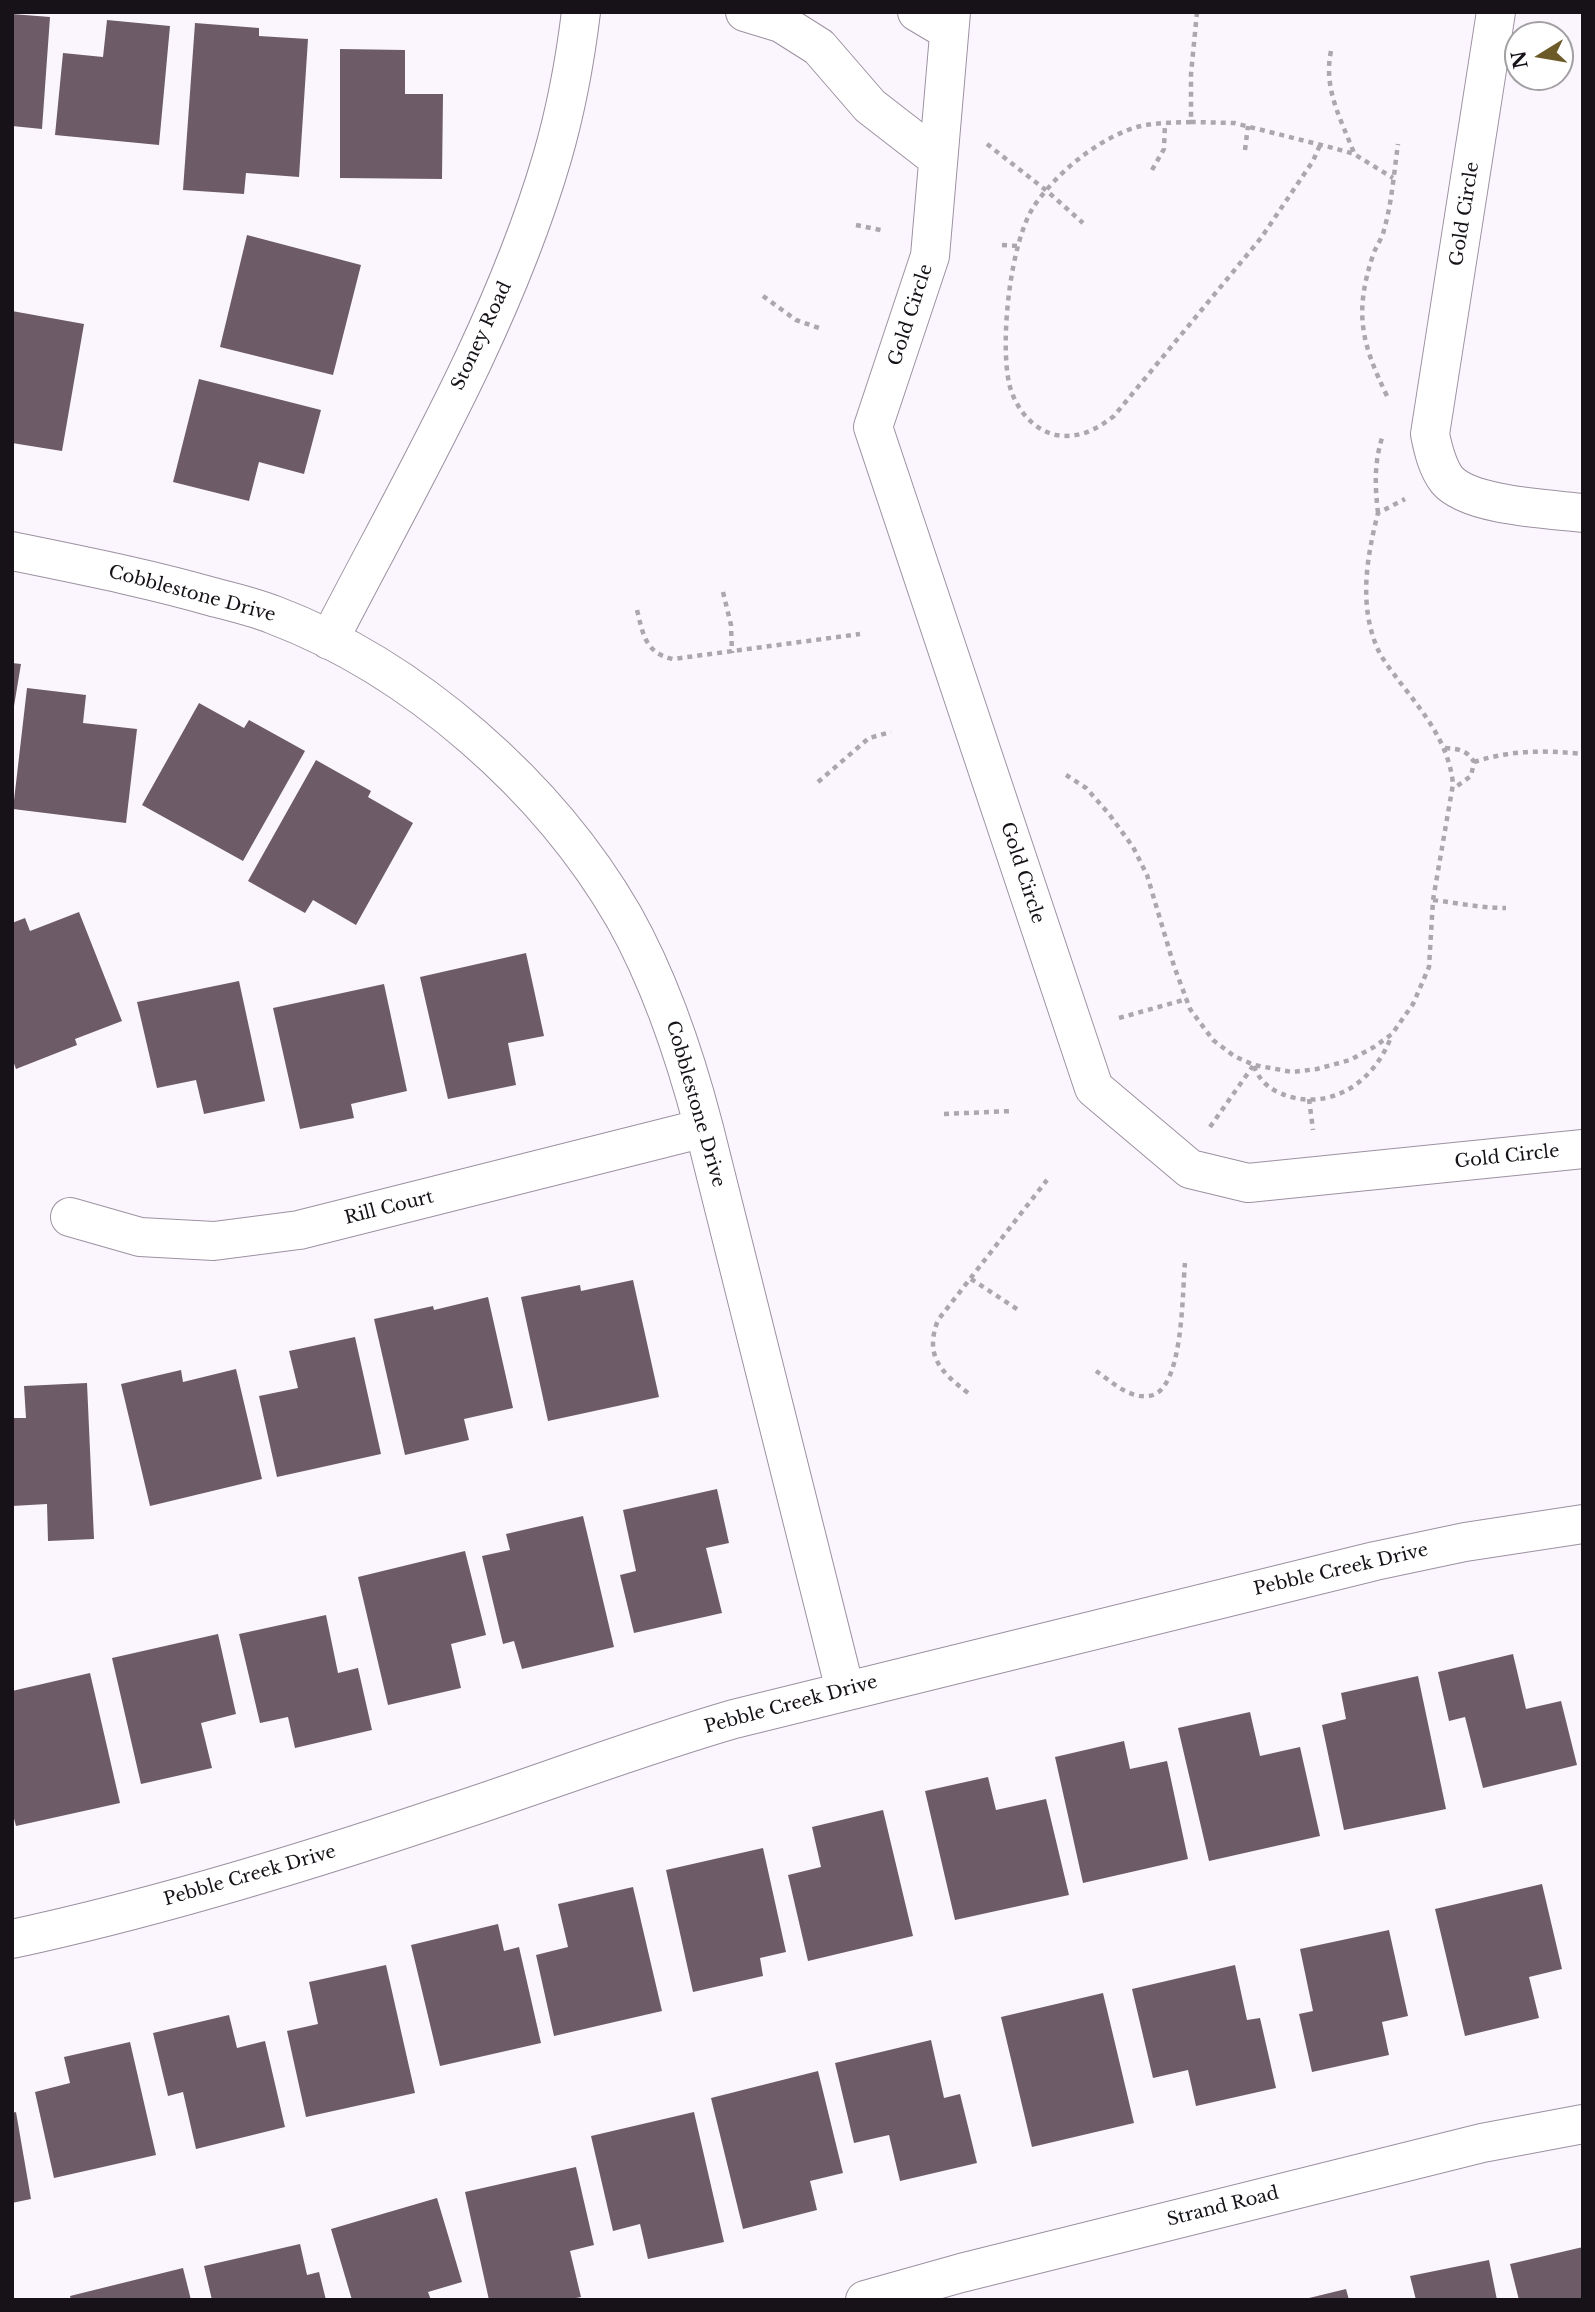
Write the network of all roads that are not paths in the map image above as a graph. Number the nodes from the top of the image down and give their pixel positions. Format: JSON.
{"nodes":[{"id":1,"x":581,"y":12,"type":"edge"},
{"id":2,"x":745,"y":12,"type":"edge"},
{"id":3,"x":1496,"y":12,"type":"edge"},
{"id":4,"x":939,"y":19,"type":"edge"},
{"id":5,"x":937,"y":158,"type":"junction"},
{"id":6,"x":1583,"y":513,"type":"edge"},
{"id":7,"x":12,"y":551,"type":"edge"},
{"id":8,"x":330,"y":640,"type":"junction"},
{"id":9,"x":704,"y":1128,"type":"junction"},
{"id":10,"x":1583,"y":1149,"type":"edge"},
{"id":11,"x":71,"y":1217,"type":"dead end"},
{"id":12,"x":1583,"y":1524,"type":"edge"},
{"id":13,"x":845,"y":1690,"type":"junction"},
{"id":14,"x":12,"y":1939,"type":"edge"},
{"id":15,"x":1583,"y":2124,"type":"edge"},
{"id":16,"x":865,"y":2300,"type":"edge"}],
"edges":[{"from":1,"to":8,"type":"street","name":"Stoney Road"},
{"from":2,"to":5,"type":"street"},
{"from":3,"to":6,"type":"street","name":"Gold Circle"},
{"from":4,"to":5,"type":"street","name":"Gold Circle"},
{"from":5,"to":10,"type":"street","name":"Gold Circle"},
{"from":7,"to":8,"type":"street","name":"Cobblestone Drive"},
{"from":8,"to":9,"type":"street","name":"Cobblestone Drive"},
{"from":9,"to":11,"type":"street","name":"Rill Court"},
{"from":9,"to":13,"type":"street","name":"Cobblestone Drive"},
{"from":12,"to":13,"type":"street","name":"Pebble Creek Drive"},
{"from":13,"to":14,"type":"street","name":"Pebble Creek Drive"},
{"from":15,"to":16,"type":"street","name":"Strand Road"}]}
